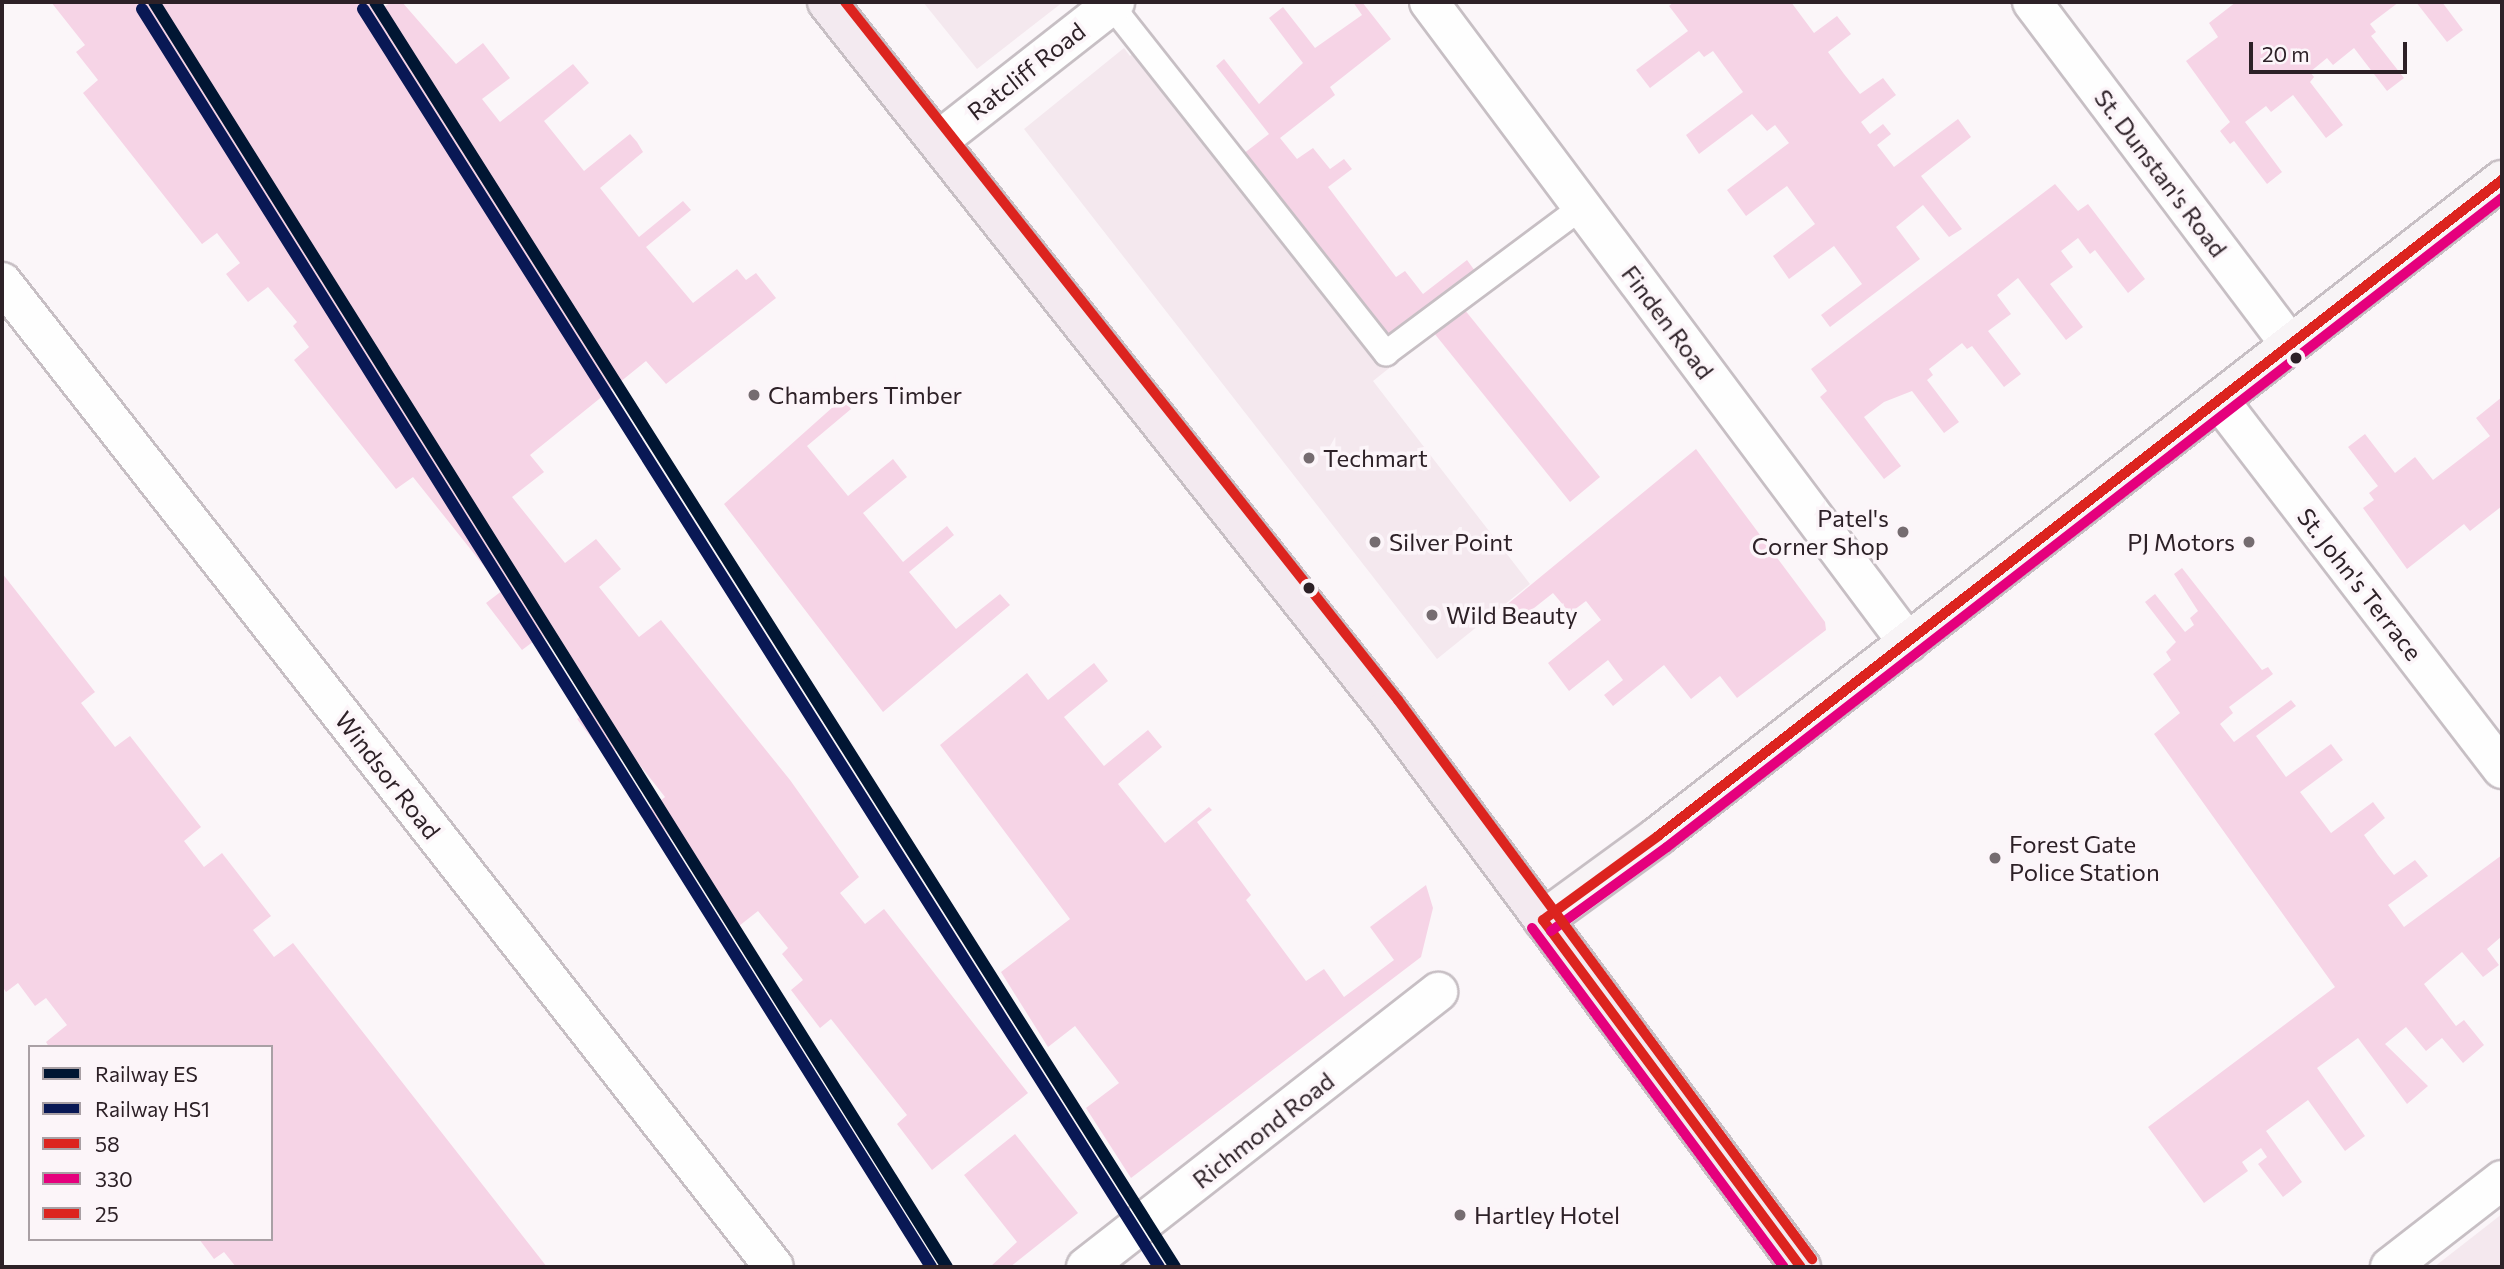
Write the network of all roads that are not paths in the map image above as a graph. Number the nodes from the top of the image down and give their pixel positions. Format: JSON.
{"nodes":[{"id":1,"x":827,"y":2,"type":"edge"},
{"id":2,"x":1429,"y":2,"type":"edge"},
{"id":3,"x":2032,"y":2,"type":"edge"},
{"id":4,"x":1113,"y":3,"type":"edge"},
{"id":5,"x":938,"y":141,"type":"junction"},
{"id":6,"x":2502,"y":180,"type":"edge"},
{"id":7,"x":1582,"y":207,"type":"junction"},
{"id":8,"x":2,"y":282,"type":"edge"},
{"id":9,"x":2290,"y":344,"type":"junction"},
{"id":10,"x":2219,"y":400,"type":"junction"},
{"id":11,"x":1908,"y":643,"type":"junction"},
{"id":12,"x":2502,"y":769,"type":"edge"},
{"id":13,"x":1543,"y":920,"type":"junction"},
{"id":14,"x":1438,"y":992,"type":"dead end"},
{"id":15,"x":2502,"y":1180,"type":"edge"},
{"id":16,"x":774,"y":1267,"type":"edge"},
{"id":17,"x":1087,"y":1267,"type":"edge"},
{"id":18,"x":1801,"y":1267,"type":"edge"},
{"id":19,"x":2390,"y":1267,"type":"edge"}],
"edges":[{"from":1,"to":5,"type":"main road"},
{"from":2,"to":7,"type":"street","name":"Finden Road"},
{"from":3,"to":9,"type":"street","name":"St. Dunstan's Road"},
{"from":4,"to":5,"type":"street","name":"Ratcliff Road"},
{"from":4,"to":7,"type":"lane"},
{"from":5,"to":13,"type":"main road"},
{"from":6,"to":9,"type":"main road"},
{"from":7,"to":11,"type":"street","name":"Finden Road"},
{"from":8,"to":16,"type":"street","name":"Windsor Road"},
{"from":9,"to":10,"type":"main road"},
{"from":10,"to":11,"type":"main road"},
{"from":10,"to":12,"type":"street","name":"St. John's Terrace"},
{"from":11,"to":13,"type":"main road"},
{"from":13,"to":18,"type":"main road"},
{"from":14,"to":17,"type":"street","name":"Richmond Road"},
{"from":15,"to":19,"type":"street"}]}
